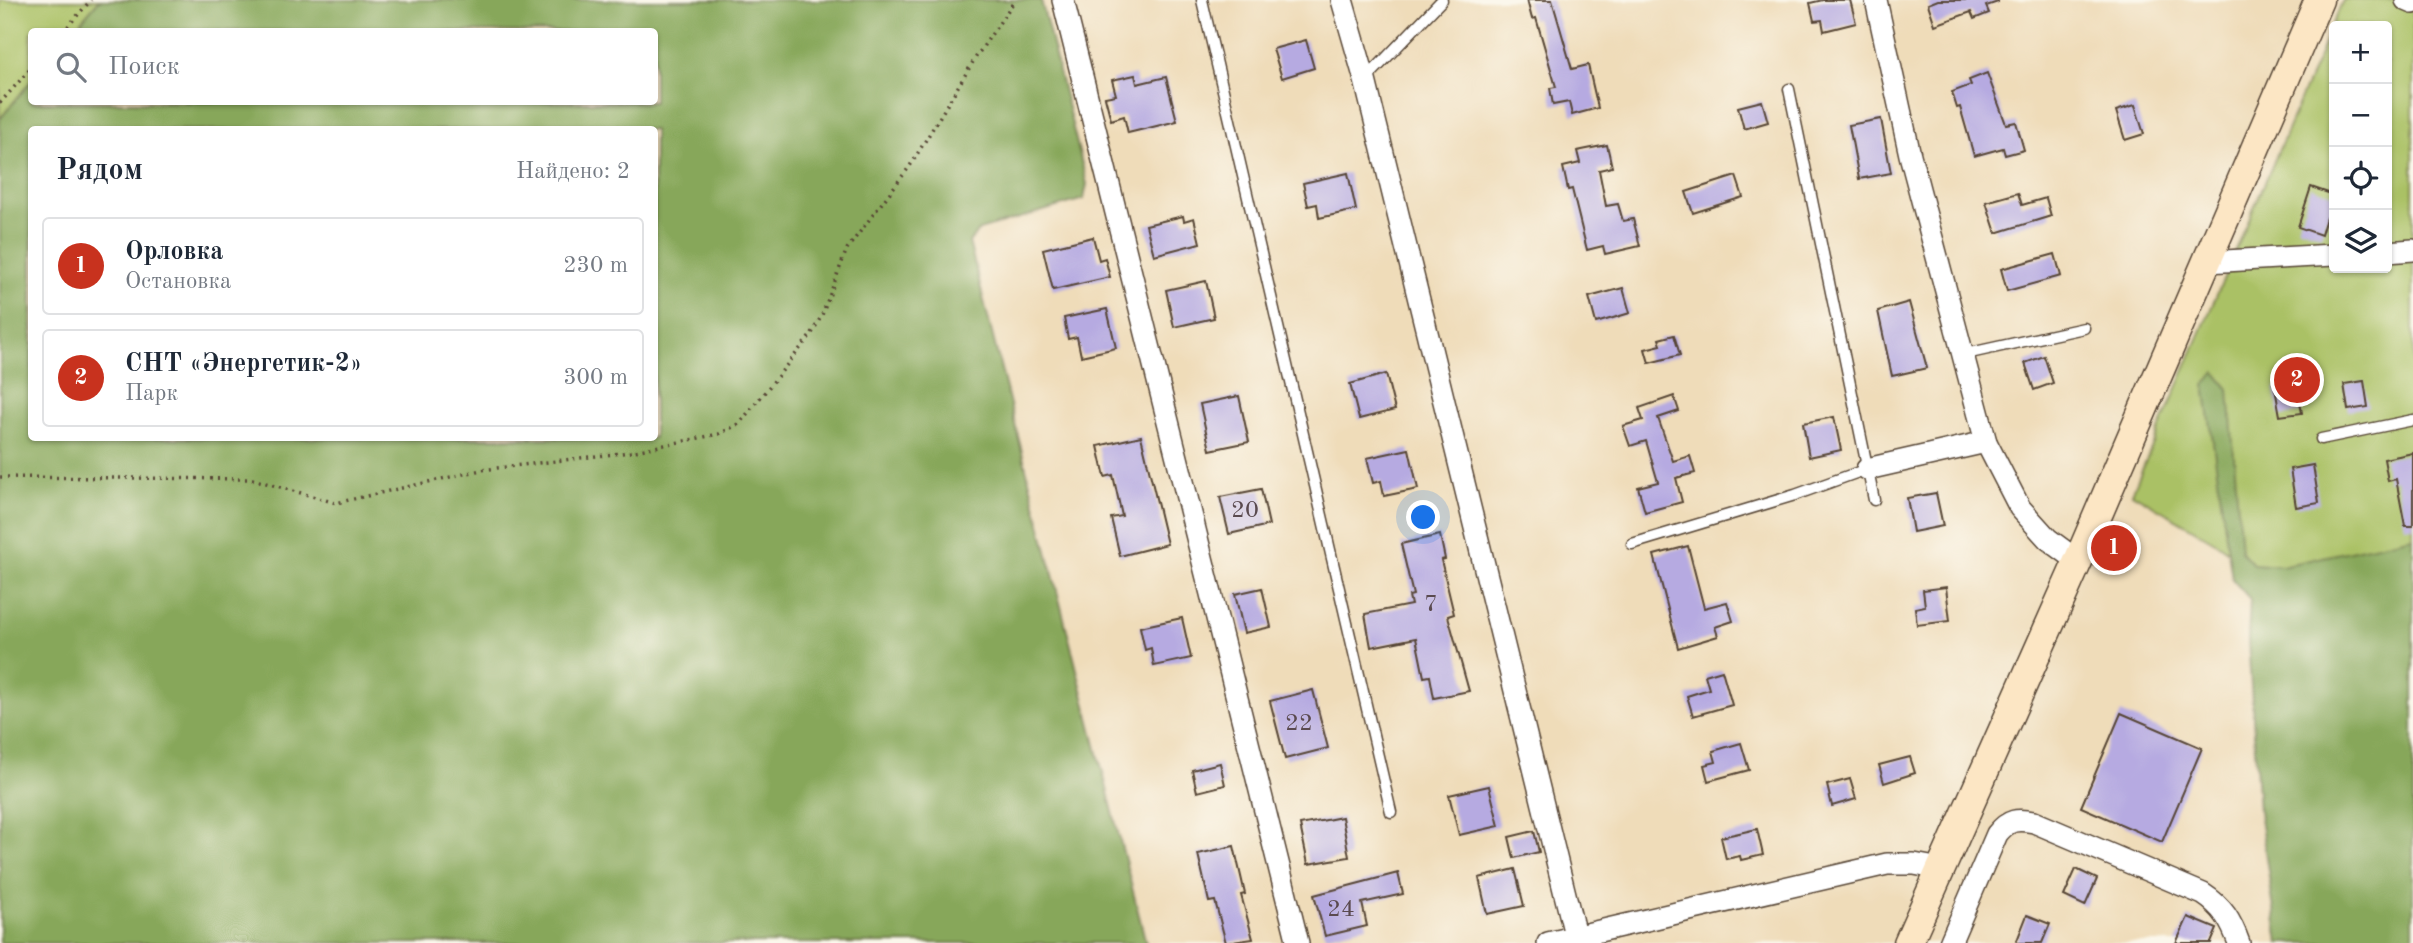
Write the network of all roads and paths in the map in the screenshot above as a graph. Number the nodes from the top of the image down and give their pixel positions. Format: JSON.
{"nodes":[{"id":1,"x":90,"y":0,"type":"edge"},
{"id":2,"x":1015,"y":0,"type":"edge"},
{"id":3,"x":1063,"y":0,"type":"edge"},
{"id":4,"x":1202,"y":0,"type":"edge"},
{"id":5,"x":1342,"y":0,"type":"edge"},
{"id":6,"x":1442,"y":0,"type":"edge"},
{"id":7,"x":1876,"y":0,"type":"edge"},
{"id":8,"x":2319,"y":0,"type":"edge"},
{"id":9,"x":2406,"y":0,"type":"edge"},
{"id":10,"x":2413,"y":4,"type":"edge"},
{"id":11,"x":66,"y":28,"type":"edge"},
{"id":12,"x":28,"y":72,"type":"edge"},
{"id":13,"x":1365,"y":80,"type":"junction"},
{"id":14,"x":1789,"y":89,"type":"dead end"},
{"id":15,"x":0,"y":103,"type":"edge"},
{"id":16,"x":2413,"y":250,"type":"edge"},
{"id":17,"x":2392,"y":252,"type":"edge"},
{"id":18,"x":2329,"y":255,"type":"edge"},
{"id":19,"x":2207,"y":262,"type":"junction"},
{"id":20,"x":2084,"y":328,"type":"dead end"},
{"id":21,"x":1961,"y":355,"type":"junction"},
{"id":22,"x":2413,"y":420,"type":"edge"},
{"id":23,"x":2321,"y":439,"type":"dead end"},
{"id":24,"x":1986,"y":442,"type":"junction"},
{"id":25,"x":1867,"y":469,"type":"junction"},
{"id":26,"x":0,"y":477,"type":"edge"},
{"id":27,"x":1874,"y":500,"type":"dead end"},
{"id":28,"x":1632,"y":544,"type":"dead end"},
{"id":29,"x":2078,"y":561,"type":"junction"},
{"id":30,"x":1391,"y":812,"type":"dead end"},
{"id":31,"x":1941,"y":869,"type":"junction"},
{"id":32,"x":1577,"y":940,"type":"edge"},
{"id":33,"x":1298,"y":943,"type":"edge"},
{"id":34,"x":1548,"y":943,"type":"edge"},
{"id":35,"x":1908,"y":943,"type":"edge"},
{"id":36,"x":1950,"y":943,"type":"edge"},
{"id":37,"x":2239,"y":943,"type":"edge"}],
"edges":[{"from":1,"to":11,"type":"path"},
{"from":2,"to":26,"type":"path"},
{"from":3,"to":33,"type":"street"},
{"from":4,"to":30,"type":"lane"},
{"from":5,"to":13,"type":"street"},
{"from":6,"to":13,"type":"lane"},
{"from":7,"to":21,"type":"street"},
{"from":8,"to":19,"type":"main road"},
{"from":9,"to":10,"type":"street"},
{"from":12,"to":15,"type":"path"},
{"from":13,"to":32,"type":"street"},
{"from":14,"to":25,"type":"lane"},
{"from":16,"to":17,"type":"street"},
{"from":18,"to":19,"type":"street"},
{"from":19,"to":29,"type":"main road"},
{"from":20,"to":21,"type":"lane"},
{"from":21,"to":24,"type":"street"},
{"from":22,"to":23,"type":"lane"},
{"from":24,"to":25,"type":"street"},
{"from":24,"to":29,"type":"street"},
{"from":25,"to":27,"type":"lane"},
{"from":25,"to":28,"type":"lane"},
{"from":29,"to":31,"type":"main road"},
{"from":31,"to":32,"type":"street"},
{"from":31,"to":35,"type":"main road"},
{"from":32,"to":34,"type":"street"},
{"from":36,"to":37,"type":"street"}]}
